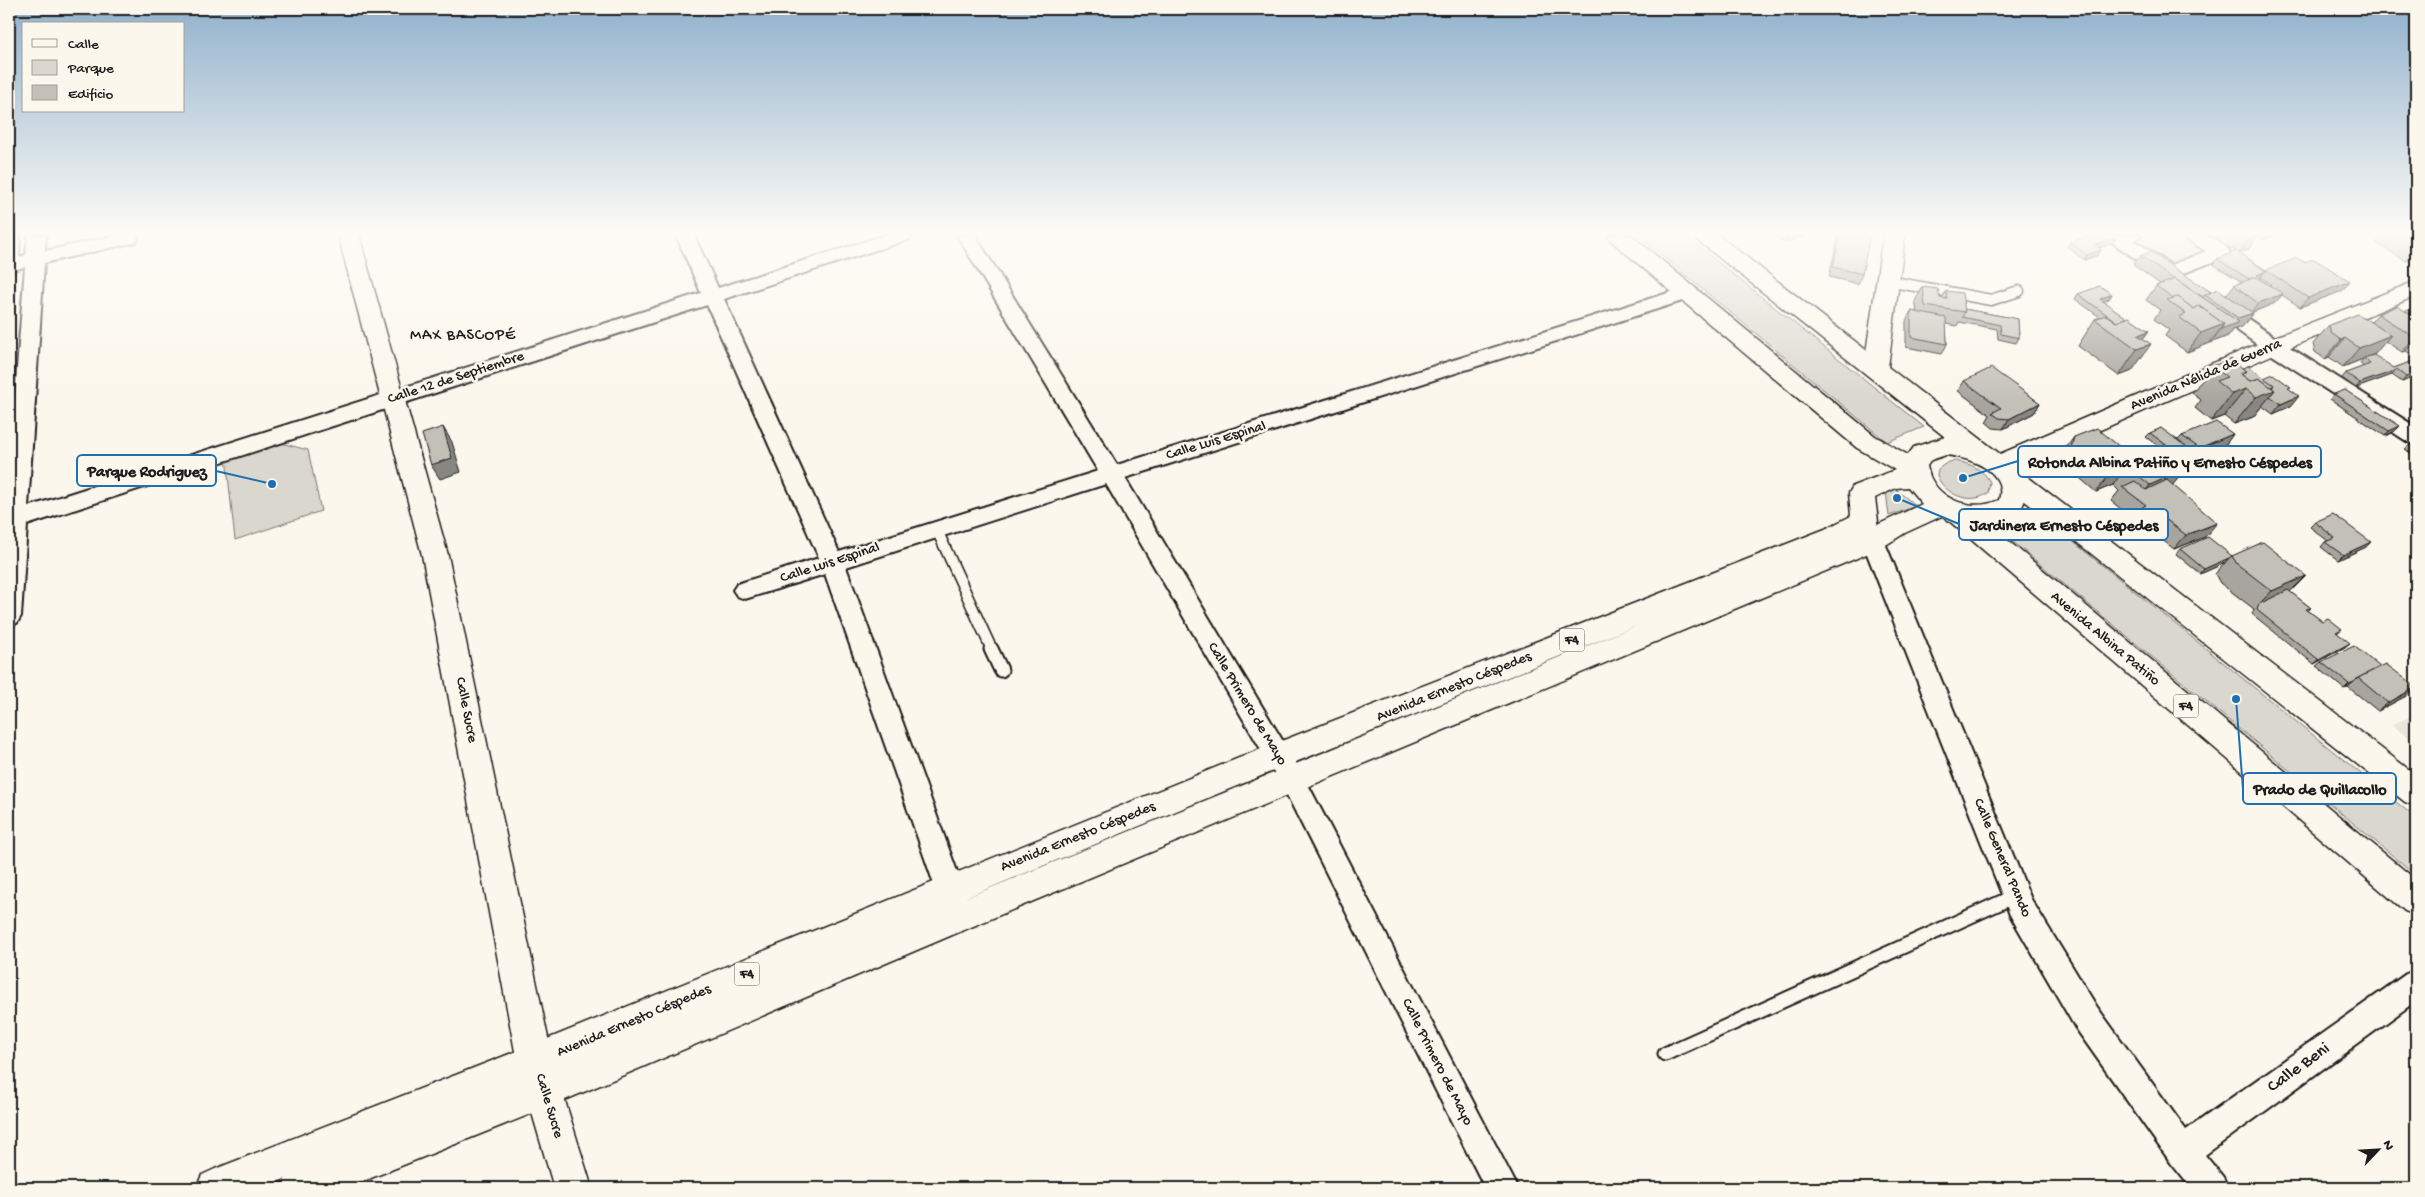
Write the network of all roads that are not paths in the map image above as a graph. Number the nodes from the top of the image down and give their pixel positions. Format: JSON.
{"nodes":[{"id":1,"x":31,"y":291,"type":"edge"},
{"id":2,"x":363,"y":291,"type":"edge"},
{"id":3,"x":708,"y":291,"type":"edge"},
{"id":4,"x":730,"y":291,"type":"edge"},
{"id":5,"x":1000,"y":291,"type":"edge"},
{"id":6,"x":1685,"y":291,"type":"edge"},
{"id":7,"x":1778,"y":291,"type":"edge"},
{"id":8,"x":1887,"y":291,"type":"edge"},
{"id":9,"x":1941,"y":291,"type":"edge"},
{"id":10,"x":2019,"y":291,"type":"dead end"},
{"id":11,"x":2195,"y":291,"type":"edge"},
{"id":12,"x":2409,"y":291,"type":"edge"},
{"id":13,"x":1688,"y":293,"type":"junction"},
{"id":14,"x":711,"y":297,"type":"junction"},
{"id":15,"x":2273,"y":346,"type":"junction"},
{"id":16,"x":1876,"y":367,"type":"junction"},
{"id":17,"x":392,"y":399,"type":"junction"},
{"id":18,"x":2416,"y":437,"type":"edge"},
{"id":19,"x":1998,"y":465,"type":"junction"},
{"id":20,"x":1913,"y":473,"type":"junction"},
{"id":21,"x":1111,"y":474,"type":"junction"},
{"id":22,"x":1948,"y":509,"type":"junction"},
{"id":23,"x":13,"y":521,"type":"edge"},
{"id":24,"x":936,"y":528,"type":"junction"},
{"id":25,"x":1869,"y":531,"type":"junction"},
{"id":26,"x":832,"y":562,"type":"junction"},
{"id":27,"x":745,"y":590,"type":"dead end"},
{"id":28,"x":9,"y":616,"type":"edge"},
{"id":29,"x":1001,"y":670,"type":"dead end"},
{"id":30,"x":1285,"y":768,"type":"junction"},
{"id":31,"x":2416,"y":793,"type":"edge"},
{"id":32,"x":2015,"y":896,"type":"junction"},
{"id":33,"x":2416,"y":900,"type":"edge"},
{"id":34,"x":955,"y":903,"type":"junction"},
{"id":35,"x":2416,"y":984,"type":"edge"},
{"id":36,"x":1666,"y":1054,"type":"dead end"},
{"id":37,"x":540,"y":1076,"type":"junction"},
{"id":38,"x":2182,"y":1152,"type":"junction"},
{"id":39,"x":215,"y":1188,"type":"edge"},
{"id":40,"x":300,"y":1188,"type":"edge"},
{"id":41,"x":573,"y":1188,"type":"edge"},
{"id":42,"x":1502,"y":1188,"type":"edge"},
{"id":43,"x":2212,"y":1188,"type":"edge"}],
"edges":[{"from":1,"to":23,"type":"street"},
{"from":2,"to":17,"type":"main road","name":"Calle Sucre"},
{"from":3,"to":14,"type":"street"},
{"from":4,"to":14,"type":"street","name":"Calle 12 de Septiembre"},
{"from":5,"to":21,"type":"street","name":"Calle Primero de Mayo"},
{"from":6,"to":13,"type":"main road","number":"F4"},
{"from":7,"to":16,"type":"main road"},
{"from":8,"to":16,"type":"main road"},
{"from":9,"to":10,"type":"lane"},
{"from":11,"to":15,"type":"street"},
{"from":12,"to":15,"type":"main road","name":"Avenida Nélida de Guerra"},
{"from":13,"to":20,"type":"main road","number":"F4"},
{"from":13,"to":21,"type":"street","name":"Calle Luis Espinal"},
{"from":14,"to":17,"type":"street","name":"Calle 12 de Septiembre"},
{"from":14,"to":26,"type":"street"},
{"from":15,"to":18,"type":"street"},
{"from":15,"to":19,"type":"main road","name":"Avenida Nélida de Guerra"},
{"from":16,"to":19,"type":"main road"},
{"from":17,"to":23,"type":"street","name":"Calle 12 de Septiembre"},
{"from":17,"to":37,"type":"main road","name":"Calle Sucre"},
{"from":19,"to":20,"type":"main road"},
{"from":19,"to":22,"type":"main road"},
{"from":19,"to":31,"type":"main road"},
{"from":20,"to":22,"type":"main road","number":"F4"},
{"from":20,"to":25,"type":"main road"},
{"from":21,"to":24,"type":"street","name":"Calle Luis Espinal"},
{"from":21,"to":30,"type":"street","name":"Calle Primero de Mayo"},
{"from":22,"to":25,"type":"main road","name":"Avenida Ernesto Céspedes","number":"F4"},
{"from":22,"to":33,"type":"main road","name":"Avenida Albina Patiño","number":"F4"},
{"from":23,"to":28,"type":"street"},
{"from":24,"to":26,"type":"street","name":"Calle Luis Espinal"},
{"from":24,"to":29,"type":"lane"},
{"from":25,"to":30,"type":"main road","name":"Avenida Ernesto Céspedes","number":"F4"},
{"from":25,"to":32,"type":"street","name":"Calle General Pando"},
{"from":26,"to":27,"type":"street","name":"Calle Luis Espinal"},
{"from":26,"to":34,"type":"street"},
{"from":30,"to":34,"type":"main road","name":"Avenida Ernesto Céspedes","number":"F4"},
{"from":30,"to":42,"type":"street","name":"Calle Primero de Mayo"},
{"from":32,"to":36,"type":"lane"},
{"from":32,"to":38,"type":"street","name":"Calle General Pando"},
{"from":34,"to":37,"type":"main road","name":"Avenida Ernesto Céspedes","number":"F4"},
{"from":35,"to":38,"type":"street","name":"Calle Beni"},
{"from":37,"to":39,"type":"main road","name":"Avenida Ernesto Céspedes","number":"F4"},
{"from":37,"to":40,"type":"main road","name":"Avenida Ernesto Céspedes","number":"F4"},
{"from":37,"to":41,"type":"main road","name":"Calle Sucre"},
{"from":38,"to":43,"type":"street","name":"Calle General Pando"}]}
